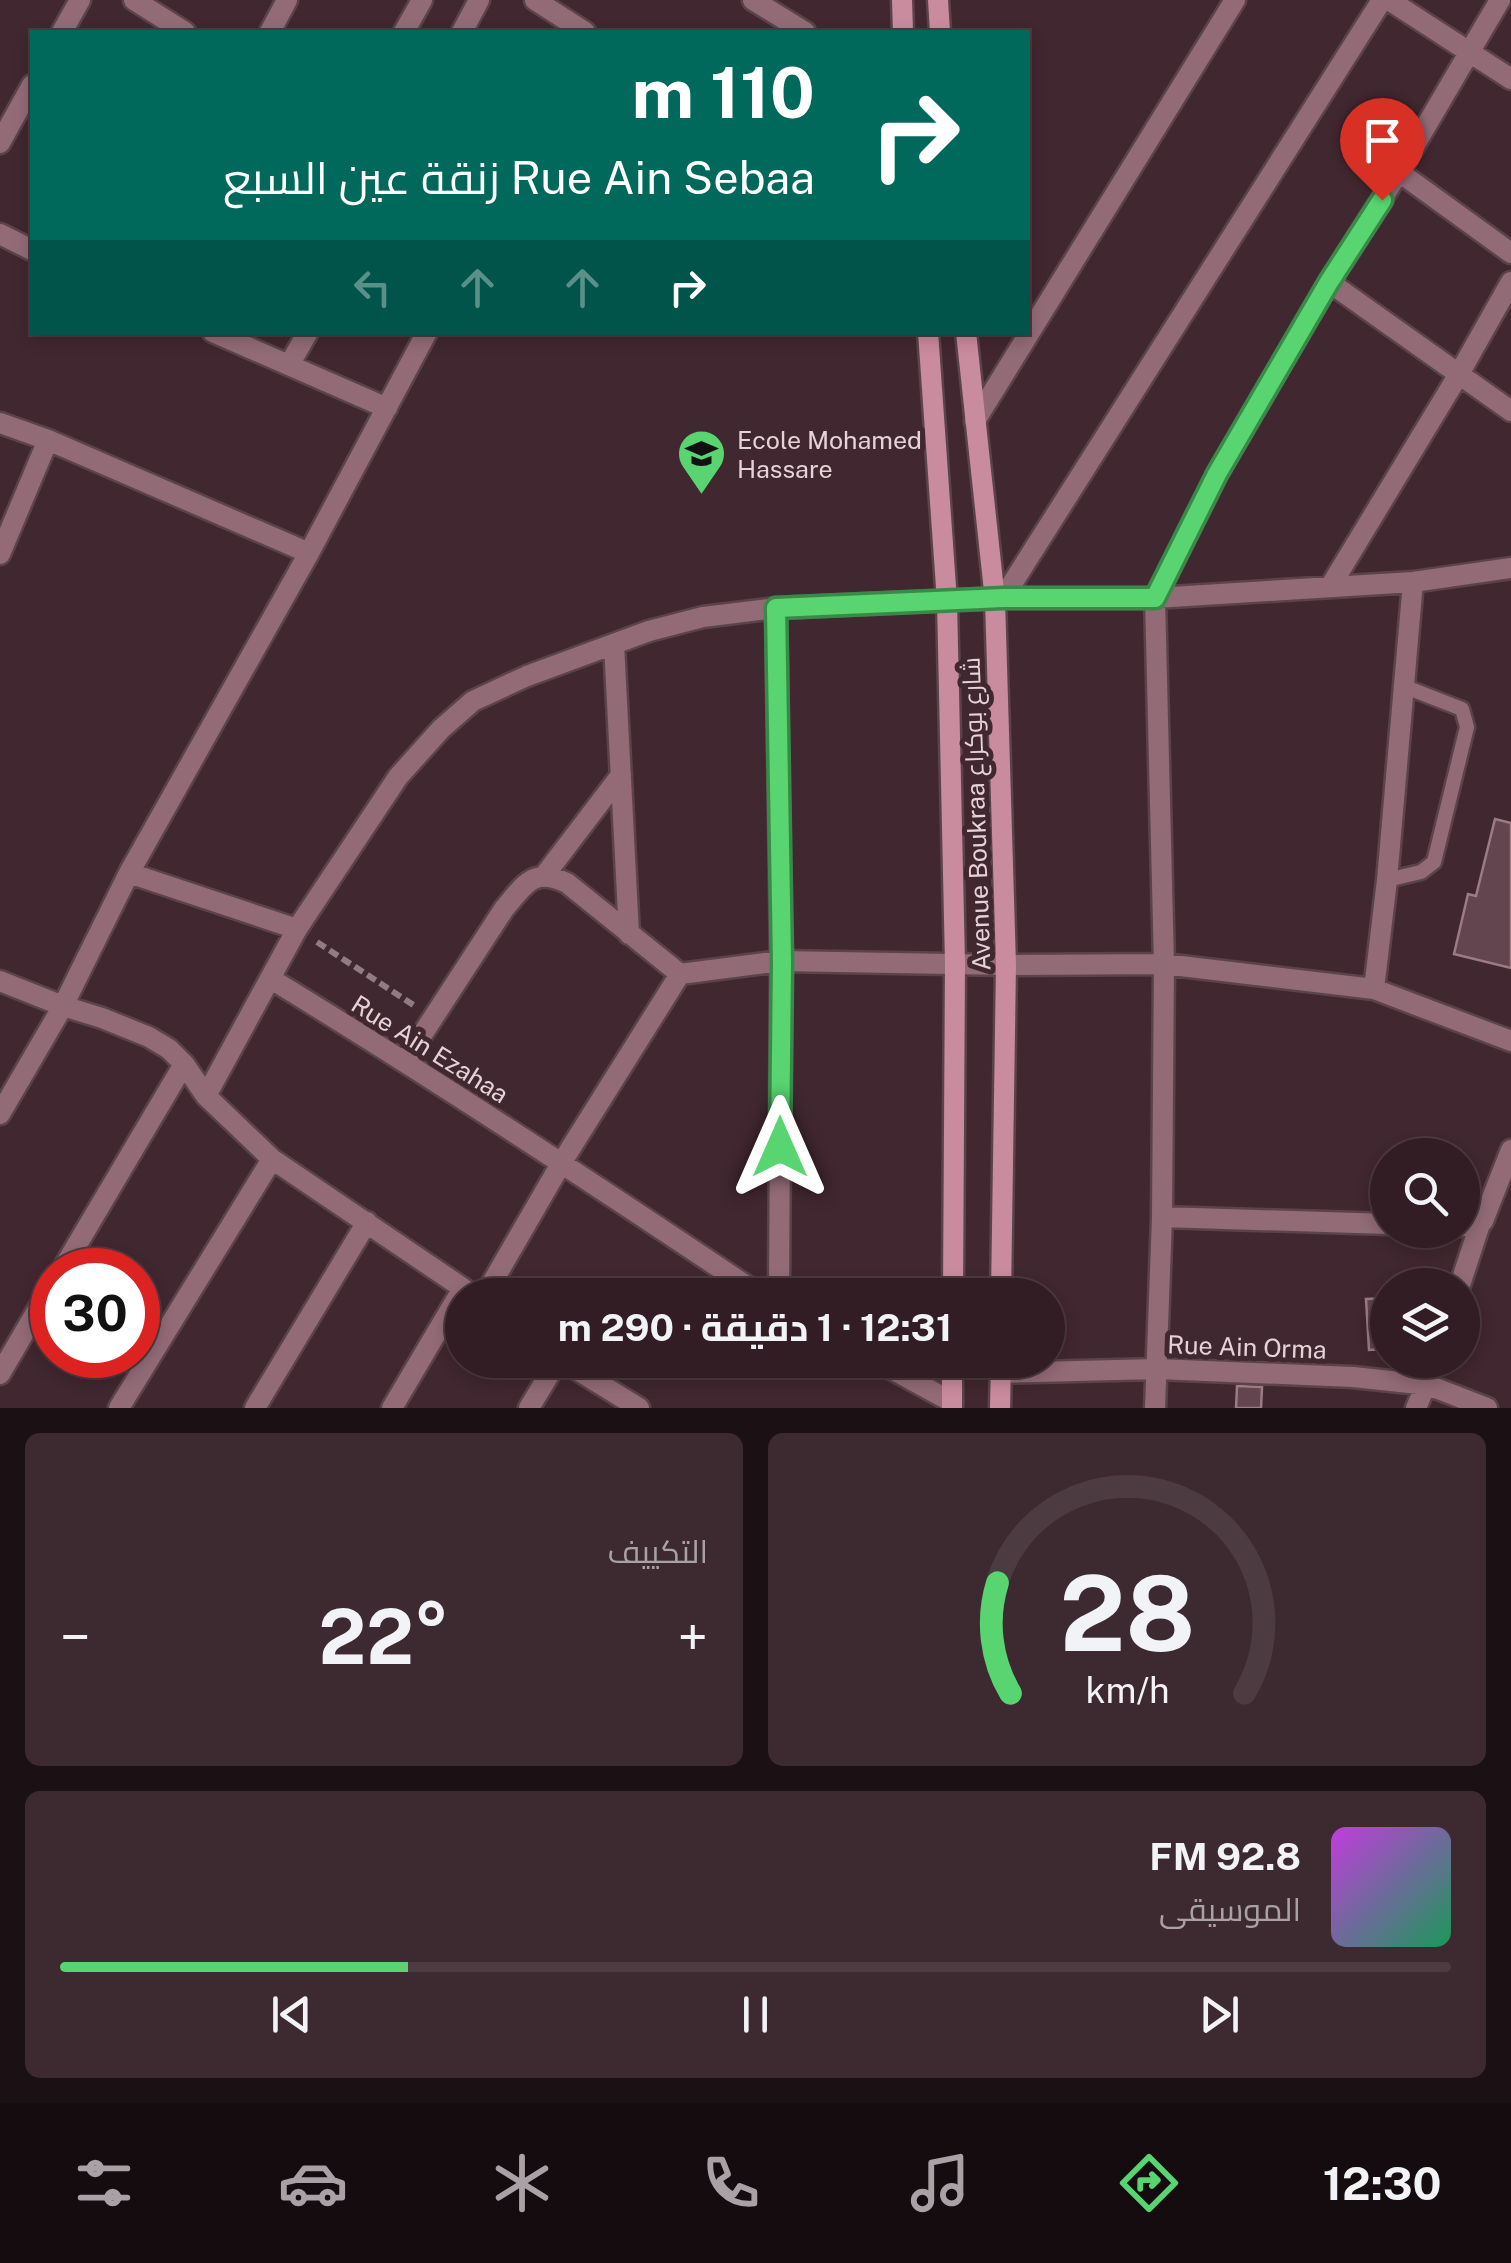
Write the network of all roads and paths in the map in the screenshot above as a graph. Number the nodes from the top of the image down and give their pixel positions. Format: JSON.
{"nodes":[{"id":1,"x":80,"y":0,"type":"edge"},
{"id":2,"x":287,"y":0,"type":"edge"},
{"id":3,"x":422,"y":0,"type":"edge"},
{"id":4,"x":479,"y":0,"type":"edge"},
{"id":5,"x":535,"y":0,"type":"edge"},
{"id":6,"x":754,"y":0,"type":"edge"},
{"id":7,"x":902,"y":0,"type":"edge"},
{"id":8,"x":938,"y":0,"type":"edge"},
{"id":9,"x":1235,"y":0,"type":"edge"},
{"id":10,"x":1385,"y":0,"type":"edge"},
{"id":11,"x":1500,"y":0,"type":"edge"},
{"id":12,"x":137,"y":1,"type":"edge"},
{"id":13,"x":63,"y":30,"type":"edge"},
{"id":14,"x":182,"y":30,"type":"edge"},
{"id":15,"x":271,"y":30,"type":"edge"},
{"id":16,"x":405,"y":30,"type":"edge"},
{"id":17,"x":463,"y":30,"type":"edge"},
{"id":18,"x":582,"y":30,"type":"edge"},
{"id":19,"x":802,"y":30,"type":"edge"},
{"id":20,"x":903,"y":30,"type":"edge"},
{"id":21,"x":940,"y":30,"type":"edge"},
{"id":22,"x":1469,"y":52,"type":"junction"},
{"id":23,"x":1511,"y":79,"type":"edge"},
{"id":24,"x":30,"y":89,"type":"edge"},
{"id":25,"x":0,"y":144,"type":"edge"},
{"id":26,"x":1399,"y":172,"type":"junction"},
{"id":27,"x":0,"y":234,"type":"edge"},
{"id":28,"x":30,"y":249,"type":"edge"},
{"id":29,"x":1511,"y":252,"type":"edge"},
{"id":30,"x":1329,"y":282,"type":"junction"},
{"id":31,"x":1511,"y":282,"type":"edge"},
{"id":32,"x":1030,"y":332,"type":"edge"},
{"id":33,"x":219,"y":335,"type":"edge"},
{"id":34,"x":306,"y":335,"type":"edge"},
{"id":35,"x":424,"y":335,"type":"edge"},
{"id":36,"x":928,"y":335,"type":"edge"},
{"id":37,"x":966,"y":335,"type":"edge"},
{"id":38,"x":1028,"y":335,"type":"edge"},
{"id":39,"x":289,"y":365,"type":"junction"},
{"id":40,"x":1459,"y":374,"type":"junction"},
{"id":41,"x":386,"y":408,"type":"junction"},
{"id":42,"x":1511,"y":410,"type":"edge"},
{"id":43,"x":975,"y":421,"type":"junction"},
{"id":44,"x":0,"y":423,"type":"edge"},
{"id":45,"x":48,"y":440,"type":"junction"},
{"id":46,"x":0,"y":554,"type":"edge"},
{"id":47,"x":308,"y":554,"type":"junction"},
{"id":48,"x":1511,"y":568,"type":"edge"},
{"id":49,"x":1413,"y":582,"type":"junction"},
{"id":50,"x":1330,"y":587,"type":"junction"},
{"id":51,"x":1155,"y":598,"type":"junction"},
{"id":52,"x":999,"y":599,"type":"junction"},
{"id":53,"x":947,"y":601,"type":"junction"},
{"id":54,"x":776,"y":608,"type":"junction"},
{"id":55,"x":614,"y":644,"type":"junction"},
{"id":56,"x":1403,"y":686,"type":"junction"},
{"id":57,"x":621,"y":775,"type":"junction"},
{"id":58,"x":129,"y":873,"type":"junction"},
{"id":59,"x":544,"y":876,"type":"junction"},
{"id":60,"x":1386,"y":880,"type":"junction"},
{"id":61,"x":297,"y":929,"type":"junction"},
{"id":62,"x":629,"y":934,"type":"junction"},
{"id":63,"x":782,"y":962,"type":"junction"},
{"id":64,"x":955,"y":963,"type":"junction"},
{"id":65,"x":1164,"y":964,"type":"junction"},
{"id":66,"x":1006,"y":965,"type":"junction"},
{"id":67,"x":680,"y":974,"type":"junction"},
{"id":68,"x":270,"y":980,"type":"junction"},
{"id":69,"x":0,"y":981,"type":"edge"},
{"id":70,"x":1374,"y":990,"type":"junction"},
{"id":71,"x":64,"y":1006,"type":"junction"},
{"id":72,"x":433,"y":1018,"type":"junction"},
{"id":73,"x":1511,"y":1041,"type":"edge"},
{"id":74,"x":405,"y":1061,"type":"junction"},
{"id":75,"x":184,"y":1064,"type":"junction"},
{"id":76,"x":206,"y":1096,"type":"junction"},
{"id":77,"x":0,"y":1114,"type":"edge"},
{"id":78,"x":1511,"y":1150,"type":"edge"},
{"id":79,"x":272,"y":1159,"type":"junction"},
{"id":80,"x":562,"y":1162,"type":"junction"},
{"id":81,"x":1162,"y":1217,"type":"junction"},
{"id":82,"x":1480,"y":1220,"type":"edge"},
{"id":83,"x":366,"y":1222,"type":"junction"},
{"id":84,"x":1370,"y":1223,"type":"edge"},
{"id":85,"x":75,"y":1248,"type":"edge"},
{"id":86,"x":448,"y":1278,"type":"edge"},
{"id":87,"x":494,"y":1278,"type":"edge"},
{"id":88,"x":735,"y":1278,"type":"edge"},
{"id":89,"x":779,"y":1278,"type":"edge"},
{"id":90,"x":952,"y":1278,"type":"edge"},
{"id":91,"x":1002,"y":1278,"type":"edge"},
{"id":92,"x":30,"y":1323,"type":"edge"},
{"id":93,"x":445,"y":1327,"type":"edge"},
{"id":94,"x":1065,"y":1367,"type":"edge"},
{"id":95,"x":1157,"y":1369,"type":"junction"},
{"id":96,"x":0,"y":1374,"type":"edge"},
{"id":97,"x":548,"y":1378,"type":"edge"},
{"id":98,"x":590,"y":1378,"type":"edge"},
{"id":99,"x":906,"y":1378,"type":"edge"},
{"id":100,"x":952,"y":1378,"type":"edge"},
{"id":101,"x":1000,"y":1378,"type":"edge"},
{"id":102,"x":1430,"y":1378,"type":"edge"},
{"id":103,"x":1428,"y":1384,"type":"junction"},
{"id":104,"x":952,"y":1405,"type":"edge"},
{"id":105,"x":119,"y":1408,"type":"edge"},
{"id":106,"x":255,"y":1408,"type":"edge"},
{"id":107,"x":392,"y":1408,"type":"edge"},
{"id":108,"x":529,"y":1408,"type":"edge"},
{"id":109,"x":639,"y":1408,"type":"edge"},
{"id":110,"x":1000,"y":1408,"type":"edge"},
{"id":111,"x":1155,"y":1408,"type":"edge"},
{"id":112,"x":1416,"y":1408,"type":"edge"},
{"id":113,"x":1488,"y":1408,"type":"edge"}],
"edges":[{"from":1,"to":13,"type":"street"},
{"from":2,"to":15,"type":"street"},
{"from":3,"to":16,"type":"street"},
{"from":4,"to":17,"type":"street"},
{"from":5,"to":18,"type":"street"},
{"from":6,"to":19,"type":"street"},
{"from":7,"to":20,"type":"street"},
{"from":8,"to":21,"type":"street"},
{"from":9,"to":32,"type":"street"},
{"from":10,"to":22,"type":"street"},
{"from":10,"to":52,"type":"street"},
{"from":11,"to":22,"type":"street"},
{"from":12,"to":14,"type":"street"},
{"from":22,"to":23,"type":"street"},
{"from":22,"to":26,"type":"street"},
{"from":24,"to":25,"type":"street"},
{"from":26,"to":29,"type":"street"},
{"from":26,"to":30,"type":"street"},
{"from":27,"to":28,"type":"street"},
{"from":30,"to":40,"type":"street"},
{"from":30,"to":51,"type":"street"},
{"from":31,"to":40,"type":"street"},
{"from":33,"to":39,"type":"street"},
{"from":34,"to":39,"type":"street"},
{"from":35,"to":41,"type":"street"},
{"from":36,"to":53,"type":"street","name":"Avenue Boukraa شارع بوكراع"},
{"from":37,"to":43,"type":"street","name":"Avenue Boukraa شارع بوكراع"},
{"from":38,"to":43,"type":"street"},
{"from":39,"to":41,"type":"street"},
{"from":40,"to":42,"type":"street"},
{"from":40,"to":50,"type":"street"},
{"from":41,"to":47,"type":"street"},
{"from":43,"to":52,"type":"street","name":"Avenue Boukraa شارع بوكراع"},
{"from":44,"to":45,"type":"street"},
{"from":45,"to":46,"type":"street"},
{"from":45,"to":47,"type":"street"},
{"from":47,"to":58,"type":"street"},
{"from":48,"to":49,"type":"street"},
{"from":49,"to":50,"type":"street"},
{"from":49,"to":56,"type":"street"},
{"from":50,"to":51,"type":"street"},
{"from":51,"to":52,"type":"street"},
{"from":51,"to":65,"type":"street"},
{"from":52,"to":53,"type":"street"},
{"from":52,"to":66,"type":"street","name":"Avenue Boukraa شارع بوكراع"},
{"from":53,"to":54,"type":"street"},
{"from":53,"to":64,"type":"street","name":"Avenue Boukraa شارع بوكراع"},
{"from":54,"to":55,"type":"street"},
{"from":54,"to":63,"type":"street"},
{"from":55,"to":57,"type":"street"},
{"from":55,"to":61,"type":"street"},
{"from":56,"to":60,"type":"street"},
{"from":56,"to":60,"type":"lane"},
{"from":57,"to":59,"type":"street"},
{"from":57,"to":62,"type":"street"},
{"from":58,"to":61,"type":"street"},
{"from":58,"to":71,"type":"street"},
{"from":59,"to":62,"type":"street"},
{"from":59,"to":72,"type":"street"},
{"from":60,"to":70,"type":"street"},
{"from":61,"to":68,"type":"street"},
{"from":61,"to":72,"type":"path"},
{"from":62,"to":67,"type":"street"},
{"from":63,"to":64,"type":"street"},
{"from":63,"to":67,"type":"street"},
{"from":63,"to":89,"type":"street"},
{"from":64,"to":66,"type":"street"},
{"from":64,"to":90,"type":"street","name":"Avenue Boukraa شارع بوكراع"},
{"from":65,"to":66,"type":"street"},
{"from":65,"to":70,"type":"street"},
{"from":65,"to":81,"type":"street"},
{"from":66,"to":91,"type":"street","name":"Avenue Boukraa شارع بوكراع"},
{"from":67,"to":80,"type":"street"},
{"from":68,"to":74,"type":"street","name":"Rue Ain Ezahaa"},
{"from":68,"to":76,"type":"street"},
{"from":69,"to":71,"type":"street"},
{"from":70,"to":73,"type":"street"},
{"from":71,"to":75,"type":"street"},
{"from":71,"to":77,"type":"street"},
{"from":72,"to":74,"type":"street"},
{"from":74,"to":80,"type":"street","name":"Rue Ain Ezahaa"},
{"from":75,"to":76,"type":"street"},
{"from":75,"to":85,"type":"street"},
{"from":76,"to":79,"type":"street"},
{"from":78,"to":82,"type":"street"},
{"from":79,"to":83,"type":"street"},
{"from":79,"to":105,"type":"street"},
{"from":80,"to":87,"type":"street"},
{"from":80,"to":88,"type":"street","name":"Rue Ain Ezahaa"},
{"from":81,"to":84,"type":"street"},
{"from":81,"to":95,"type":"street"},
{"from":83,"to":86,"type":"street"},
{"from":83,"to":106,"type":"street"},
{"from":92,"to":96,"type":"street"},
{"from":93,"to":107,"type":"street"},
{"from":94,"to":95,"type":"street","name":"Rue Ain Orma"},
{"from":95,"to":103,"type":"street","name":"Rue Ain Orma"},
{"from":95,"to":111,"type":"street"},
{"from":97,"to":108,"type":"street"},
{"from":98,"to":109,"type":"street"},
{"from":99,"to":104,"type":"street"},
{"from":100,"to":104,"type":"street"},
{"from":101,"to":110,"type":"street"},
{"from":102,"to":103,"type":"street"},
{"from":103,"to":112,"type":"street"},
{"from":103,"to":113,"type":"street","name":"Rue Ain Orma"}]}
